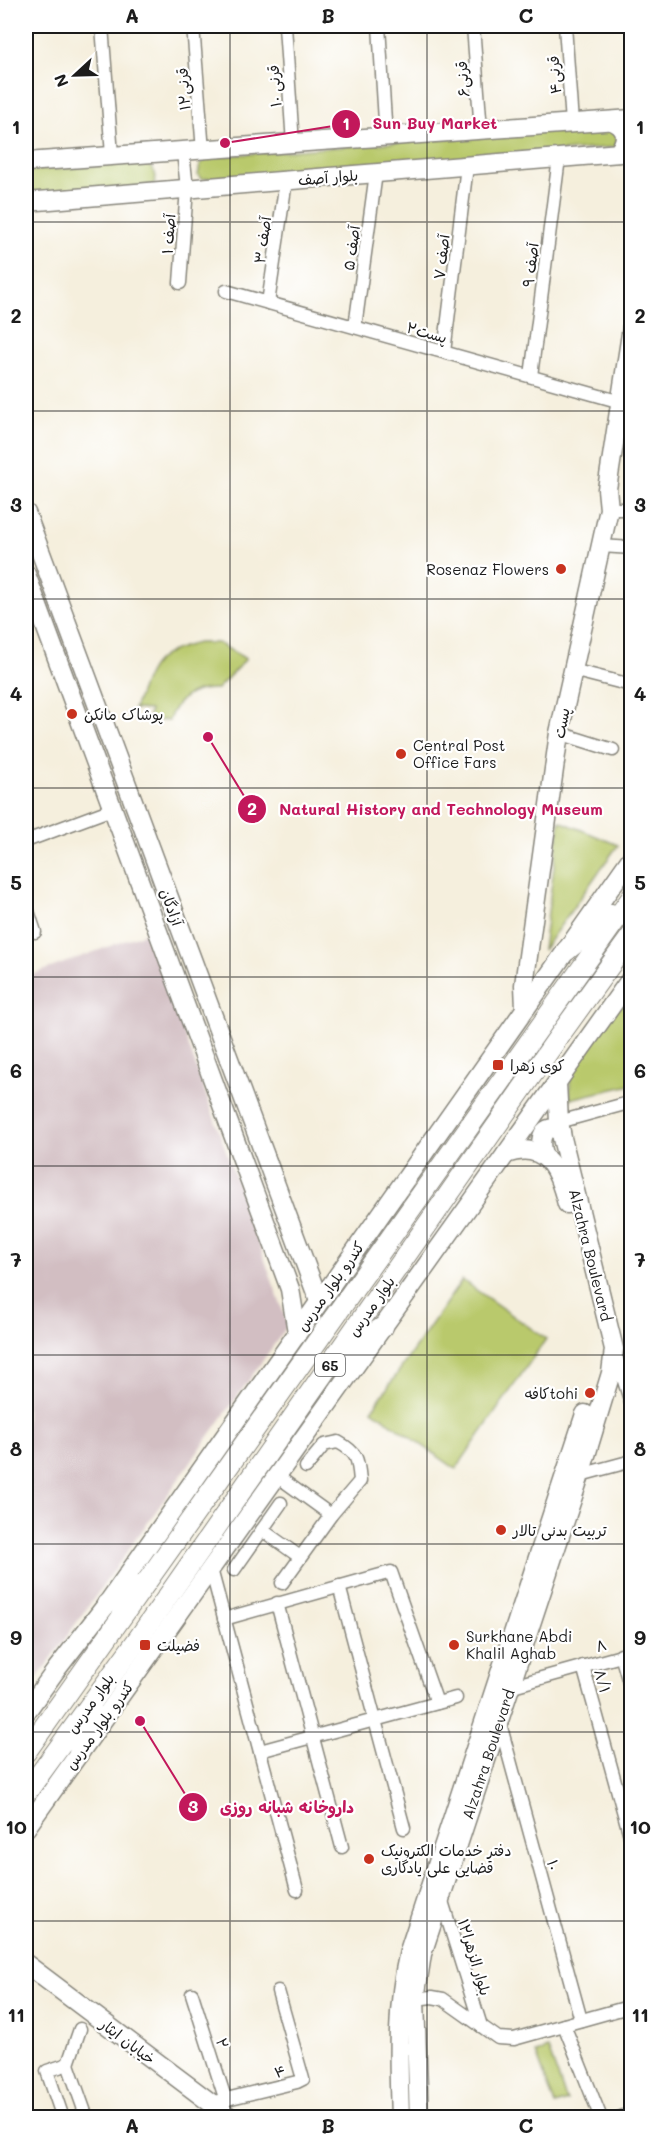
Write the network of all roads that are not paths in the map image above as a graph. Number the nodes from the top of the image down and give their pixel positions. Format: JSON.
{"nodes":[{"id":1,"x":102,"y":26,"type":"edge"},
{"id":2,"x":193,"y":26,"type":"edge"},
{"id":3,"x":285,"y":26,"type":"edge"},
{"id":4,"x":379,"y":26,"type":"edge"},
{"id":5,"x":473,"y":26,"type":"edge"},
{"id":6,"x":565,"y":26,"type":"edge"},
{"id":7,"x":632,"y":119,"type":"edge"},
{"id":8,"x":612,"y":121,"type":"junction"},
{"id":9,"x":572,"y":123,"type":"junction"},
{"id":10,"x":481,"y":131,"type":"junction"},
{"id":11,"x":386,"y":137,"type":"junction"},
{"id":12,"x":293,"y":144,"type":"junction"},
{"id":13,"x":202,"y":151,"type":"junction"},
{"id":14,"x":183,"y":152,"type":"junction"},
{"id":15,"x":625,"y":153,"type":"edge"},
{"id":16,"x":112,"y":156,"type":"junction"},
{"id":17,"x":560,"y":158,"type":"junction"},
{"id":18,"x":26,"y":162,"type":"edge"},
{"id":19,"x":467,"y":166,"type":"junction"},
{"id":20,"x":376,"y":173,"type":"junction"},
{"id":21,"x":286,"y":181,"type":"junction"},
{"id":22,"x":187,"y":188,"type":"junction"},
{"id":23,"x":26,"y":202,"type":"edge"},
{"id":24,"x":180,"y":283,"type":"dead end"},
{"id":25,"x":226,"y":291,"type":"dead end"},
{"id":26,"x":268,"y":303,"type":"junction"},
{"id":27,"x":355,"y":327,"type":"junction"},
{"id":28,"x":632,"y":327,"type":"edge"},
{"id":29,"x":444,"y":352,"type":"junction"},
{"id":30,"x":531,"y":376,"type":"junction"},
{"id":31,"x":628,"y":407,"type":"edge"},
{"id":32,"x":609,"y":508,"type":"junction"},
{"id":33,"x":632,"y":509,"type":"edge"},
{"id":34,"x":26,"y":513,"type":"edge"},
{"id":35,"x":601,"y":546,"type":"junction"},
{"id":36,"x":632,"y":548,"type":"edge"},
{"id":37,"x":26,"y":574,"type":"edge"},
{"id":38,"x":60,"y":606,"type":"junction"},
{"id":39,"x":40,"y":613,"type":"junction"},
{"id":40,"x":572,"y":670,"type":"junction"},
{"id":41,"x":627,"y":684,"type":"dead end"},
{"id":42,"x":559,"y":733,"type":"junction"},
{"id":43,"x":613,"y":750,"type":"dead end"},
{"id":44,"x":112,"y":809,"type":"junction"},
{"id":45,"x":26,"y":841,"type":"edge"},
{"id":46,"x":632,"y":857,"type":"edge"},
{"id":47,"x":632,"y":897,"type":"edge"},
{"id":48,"x":26,"y":905,"type":"edge"},
{"id":49,"x":35,"y":932,"type":"dead end"},
{"id":50,"x":632,"y":935,"type":"edge"},
{"id":51,"x":530,"y":940,"type":"junction"},
{"id":52,"x":561,"y":958,"type":"junction"},
{"id":53,"x":632,"y":977,"type":"edge"},
{"id":54,"x":525,"y":1008,"type":"junction"},
{"id":55,"x":557,"y":1083,"type":"junction"},
{"id":56,"x":632,"y":1102,"type":"edge"},
{"id":57,"x":560,"y":1127,"type":"junction"},
{"id":58,"x":506,"y":1154,"type":"junction"},
{"id":59,"x":543,"y":1154,"type":"junction"},
{"id":60,"x":310,"y":1280,"type":"junction"},
{"id":61,"x":290,"y":1289,"type":"junction"},
{"id":62,"x":319,"y":1301,"type":"junction"},
{"id":63,"x":383,"y":1327,"type":"junction"},
{"id":64,"x":297,"y":1332,"type":"junction"},
{"id":65,"x":614,"y":1349,"type":"junction"},
{"id":66,"x":334,"y":1359,"type":"junction"},
{"id":67,"x":629,"y":1390,"type":"edge"},
{"id":68,"x":604,"y":1393,"type":"junction"},
{"id":69,"x":632,"y":1406,"type":"edge"},
{"id":70,"x":242,"y":1445,"type":"junction"},
{"id":71,"x":263,"y":1461,"type":"junction"},
{"id":72,"x":632,"y":1461,"type":"edge"},
{"id":73,"x":306,"y":1467,"type":"dead end"},
{"id":74,"x":580,"y":1475,"type":"junction"},
{"id":75,"x":277,"y":1476,"type":"junction"},
{"id":76,"x":281,"y":1503,"type":"dead end"},
{"id":77,"x":331,"y":1515,"type":"junction"},
{"id":78,"x":262,"y":1530,"type":"junction"},
{"id":79,"x":300,"y":1557,"type":"junction"},
{"id":80,"x":211,"y":1569,"type":"junction"},
{"id":81,"x":234,"y":1570,"type":"dead end"},
{"id":82,"x":144,"y":1583,"type":"junction"},
{"id":83,"x":282,"y":1583,"type":"dead end"},
{"id":84,"x":339,"y":1586,"type":"junction"},
{"id":85,"x":277,"y":1603,"type":"junction"},
{"id":86,"x":107,"y":1604,"type":"junction"},
{"id":87,"x":224,"y":1619,"type":"junction"},
{"id":88,"x":626,"y":1654,"type":"edge"},
{"id":89,"x":583,"y":1666,"type":"junction"},
{"id":90,"x":509,"y":1687,"type":"junction"},
{"id":91,"x":632,"y":1693,"type":"edge"},
{"id":92,"x":94,"y":1697,"type":"junction"},
{"id":93,"x":456,"y":1698,"type":"dead end"},
{"id":94,"x":437,"y":1703,"type":"junction"},
{"id":95,"x":26,"y":1712,"type":"edge"},
{"id":96,"x":499,"y":1718,"type":"junction"},
{"id":97,"x":375,"y":1720,"type":"junction"},
{"id":98,"x":312,"y":1737,"type":"junction"},
{"id":99,"x":260,"y":1751,"type":"junction"},
{"id":100,"x":26,"y":1752,"type":"edge"},
{"id":101,"x":79,"y":1753,"type":"junction"},
{"id":102,"x":26,"y":1793,"type":"edge"},
{"id":103,"x":26,"y":1828,"type":"edge"},
{"id":104,"x":404,"y":1828,"type":"dead end"},
{"id":105,"x":632,"y":1843,"type":"edge"},
{"id":106,"x":342,"y":1847,"type":"dead end"},
{"id":107,"x":297,"y":1890,"type":"dead end"},
{"id":108,"x":441,"y":1896,"type":"junction"},
{"id":109,"x":26,"y":1964,"type":"edge"},
{"id":110,"x":278,"y":1991,"type":"dead end"},
{"id":111,"x":192,"y":1994,"type":"dead end"},
{"id":112,"x":415,"y":2000,"type":"junction"},
{"id":113,"x":632,"y":2006,"type":"edge"},
{"id":114,"x":581,"y":2020,"type":"junction"},
{"id":115,"x":564,"y":2025,"type":"junction"},
{"id":116,"x":481,"y":2026,"type":"junction"},
{"id":117,"x":80,"y":2029,"type":"dead end"},
{"id":118,"x":68,"y":2064,"type":"junction"},
{"id":119,"x":222,"y":2107,"type":"edge"},
{"id":120,"x":632,"y":2113,"type":"edge"},
{"id":121,"x":63,"y":2118,"type":"edge"},
{"id":122,"x":87,"y":2118,"type":"edge"},
{"id":123,"x":400,"y":2118,"type":"edge"},
{"id":124,"x":419,"y":2118,"type":"edge"},
{"id":125,"x":601,"y":2118,"type":"edge"},
{"id":126,"x":618,"y":2118,"type":"edge"}],
"edges":[{"from":1,"to":16,"type":"street"},
{"from":2,"to":13,"type":"street","name":"قرنی۱۲"},
{"from":3,"to":12,"type":"street","name":"۱۰ قرنی"},
{"from":4,"to":11,"type":"street"},
{"from":5,"to":10,"type":"street","name":"قرنی۶"},
{"from":6,"to":9,"type":"street","name":"قرنی۴"},
{"from":7,"to":8,"type":"main road"},
{"from":8,"to":9,"type":"main road"},
{"from":8,"to":15,"type":"main road"},
{"from":9,"to":10,"type":"main road"},
{"from":10,"to":11,"type":"main road"},
{"from":11,"to":12,"type":"main road"},
{"from":12,"to":13,"type":"main road"},
{"from":13,"to":14,"type":"main road"},
{"from":14,"to":16,"type":"main road"},
{"from":14,"to":22,"type":"street","name":"۱ آصف"},
{"from":15,"to":17,"type":"main road","name":"بلوار آصف"},
{"from":16,"to":18,"type":"main road"},
{"from":17,"to":19,"type":"main road","name":"بلوار آصف"},
{"from":17,"to":30,"type":"street","name":"۹ آصف"},
{"from":19,"to":20,"type":"main road","name":"بلوار آصف"},
{"from":19,"to":29,"type":"street","name":"۷ آصف"},
{"from":20,"to":21,"type":"main road","name":"بلوار آصف"},
{"from":20,"to":27,"type":"street","name":"۵ آصف"},
{"from":21,"to":22,"type":"main road","name":"بلوار آصف"},
{"from":21,"to":26,"type":"street","name":"۳ آصف"},
{"from":22,"to":23,"type":"main road","name":"بلوار آصف"},
{"from":22,"to":24,"type":"street","name":"۱ آصف"},
{"from":25,"to":26,"type":"street","name":"پست۲"},
{"from":26,"to":27,"type":"street","name":"پست۲"},
{"from":27,"to":29,"type":"street","name":"پست۲"},
{"from":28,"to":31,"type":"main road","name":"پست"},
{"from":29,"to":30,"type":"street","name":"پست۲"},
{"from":30,"to":31,"type":"street","name":"پست۲"},
{"from":31,"to":32,"type":"main road","name":"پست"},
{"from":32,"to":33,"type":"street"},
{"from":32,"to":35,"type":"main road","name":"پست"},
{"from":34,"to":38,"type":"main road","name":"آزادگان"},
{"from":35,"to":36,"type":"street"},
{"from":35,"to":40,"type":"main road","name":"پست"},
{"from":37,"to":39,"type":"main road","name":"آزادگان"},
{"from":38,"to":39,"type":"main road"},
{"from":38,"to":60,"type":"main road","name":"آزادگان"},
{"from":39,"to":44,"type":"main road","name":"آزادگان"},
{"from":40,"to":41,"type":"street"},
{"from":40,"to":42,"type":"main road","name":"پست"},
{"from":42,"to":43,"type":"street"},
{"from":42,"to":51,"type":"main road","name":"پست"},
{"from":44,"to":45,"type":"street"},
{"from":44,"to":61,"type":"main road","name":"آزادگان"},
{"from":46,"to":52,"type":"main road","name":"کندرو بلوار مدرس"},
{"from":47,"to":52,"type":"main road"},
{"from":47,"to":70,"type":"main road","name":"بلوار مدرس","number":"65"},
{"from":48,"to":49,"type":"street"},
{"from":50,"to":66,"type":"main road","name":"بلوار مدرس","number":"65"},
{"from":51,"to":52,"type":"main road"},
{"from":51,"to":54,"type":"main road","name":"پست"},
{"from":52,"to":54,"type":"main road","name":"کندرو بلوار مدرس"},
{"from":53,"to":55,"type":"main road","name":"کندرو بلوار مدرس"},
{"from":54,"to":62,"type":"main road","name":"کندرو بلوار مدرس"},
{"from":55,"to":57,"type":"main road","name":"Alzahra Boulevard"},
{"from":55,"to":58,"type":"main road","name":"کندرو بلوار مدرس"},
{"from":56,"to":57,"type":"street"},
{"from":57,"to":59,"type":"main road"},
{"from":57,"to":65,"type":"main road","name":"Alzahra Boulevard"},
{"from":58,"to":59,"type":"main road"},
{"from":58,"to":63,"type":"main road","name":"کندرو بلوار مدرس"},
{"from":59,"to":123,"type":"main road","name":"Alzahra Boulevard"},
{"from":60,"to":61,"type":"main road"},
{"from":60,"to":62,"type":"main road","name":"آزادگان"},
{"from":61,"to":64,"type":"main road","name":"آزادگان"},
{"from":62,"to":64,"type":"main road","name":"کندرو بلوار مدرس"},
{"from":63,"to":66,"type":"main road"},
{"from":63,"to":75,"type":"main road","name":"کندرو بلوار مدرس"},
{"from":64,"to":86,"type":"main road","name":"کندرو بلوار مدرس"},
{"from":65,"to":67,"type":"street"},
{"from":65,"to":68,"type":"main road","name":"Alzahra Boulevard"},
{"from":66,"to":71,"type":"main road","name":"بلوار مدرس","number":"65"},
{"from":67,"to":68,"type":"street"},
{"from":67,"to":69,"type":"street"},
{"from":68,"to":74,"type":"main road","name":"Alzahra Boulevard"},
{"from":70,"to":71,"type":"main road"},
{"from":70,"to":82,"type":"main road","name":"بلوار مدرس","number":"65"},
{"from":71,"to":92,"type":"main road","name":"بلوار مدرس","number":"65"},
{"from":72,"to":74,"type":"street"},
{"from":73,"to":77,"type":"street"},
{"from":74,"to":90,"type":"main road","name":"Alzahra Boulevard"},
{"from":75,"to":77,"type":"street"},
{"from":75,"to":80,"type":"main road","name":"کندرو بلوار مدرس"},
{"from":76,"to":78,"type":"street"},
{"from":77,"to":79,"type":"street"},
{"from":78,"to":79,"type":"street"},
{"from":78,"to":81,"type":"street"},
{"from":79,"to":83,"type":"street"},
{"from":80,"to":87,"type":"street"},
{"from":80,"to":101,"type":"main road","name":"کندرو بلوار مدرس"},
{"from":82,"to":86,"type":"main road"},
{"from":82,"to":100,"type":"main road","name":"بلوار مدرس","number":"65"},
{"from":84,"to":85,"type":"street"},
{"from":84,"to":94,"type":"street"},
{"from":84,"to":97,"type":"street"},
{"from":85,"to":87,"type":"street"},
{"from":85,"to":98,"type":"street"},
{"from":86,"to":95,"type":"main road","name":"کندرو بلوار مدرس"},
{"from":87,"to":99,"type":"street"},
{"from":88,"to":89,"type":"street","name":"۸"},
{"from":88,"to":91,"type":"street"},
{"from":89,"to":90,"type":"street","name":"۸"},
{"from":89,"to":105,"type":"street","name":"۸/۱"},
{"from":90,"to":96,"type":"main road","name":"Alzahra Boulevard"},
{"from":92,"to":101,"type":"main road"},
{"from":92,"to":102,"type":"main road","name":"بلوار مدرس","number":"65"},
{"from":93,"to":94,"type":"street"},
{"from":94,"to":97,"type":"street"},
{"from":96,"to":108,"type":"main road","name":"Alzahra Boulevard"},
{"from":96,"to":114,"type":"street","name":"۱۰"},
{"from":97,"to":98,"type":"street"},
{"from":97,"to":104,"type":"street"},
{"from":98,"to":99,"type":"street"},
{"from":98,"to":106,"type":"street"},
{"from":99,"to":107,"type":"street"},
{"from":101,"to":103,"type":"main road","name":"کندرو بلوار مدرس"},
{"from":108,"to":112,"type":"main road","name":"Alzahra Boulevard"},
{"from":108,"to":116,"type":"street","name":"بلوار الزهرا۱۲"},
{"from":109,"to":119,"type":"main road","name":"خیابان ایثار"},
{"from":110,"to":119,"type":"street","name":"۴"},
{"from":111,"to":119,"type":"street","name":"۲"},
{"from":112,"to":116,"type":"street"},
{"from":112,"to":124,"type":"main road","name":"Alzahra Boulevard"},
{"from":113,"to":114,"type":"street"},
{"from":114,"to":115,"type":"street"},
{"from":115,"to":116,"type":"street"},
{"from":115,"to":125,"type":"street"},
{"from":117,"to":118,"type":"street"},
{"from":118,"to":121,"type":"street"},
{"from":118,"to":122,"type":"street"},
{"from":120,"to":126,"type":"street"}]}
